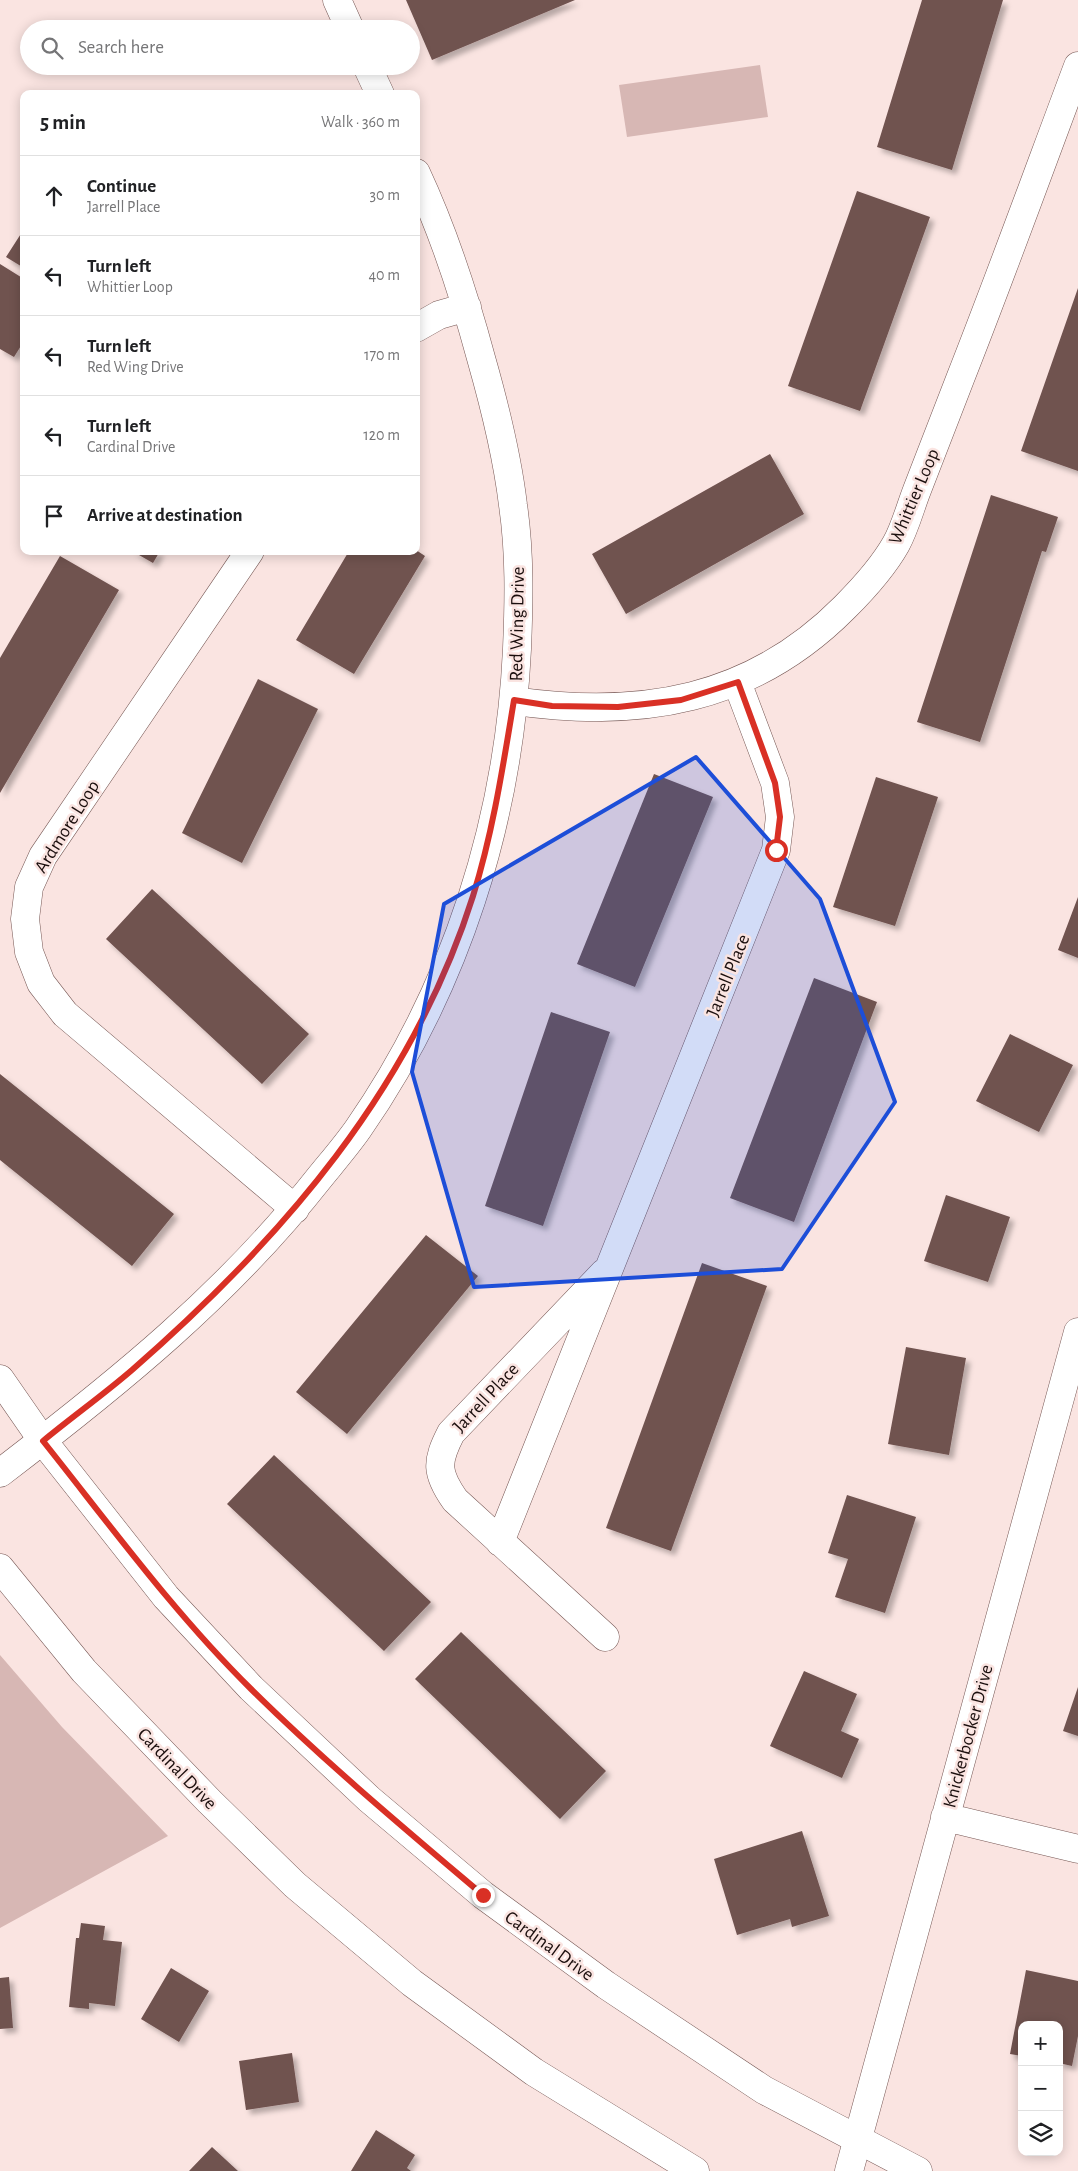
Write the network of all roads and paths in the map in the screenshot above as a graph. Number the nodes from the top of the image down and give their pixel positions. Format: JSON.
{"nodes":[{"id":1,"x":336,"y":0,"type":"edge"},
{"id":2,"x":346,"y":20,"type":"edge"},
{"id":3,"x":1078,"y":66,"type":"edge"},
{"id":4,"x":371,"y":75,"type":"edge"},
{"id":5,"x":378,"y":90,"type":"edge"},
{"id":6,"x":420,"y":182,"type":"edge"},
{"id":7,"x":468,"y":307,"type":"junction"},
{"id":8,"x":420,"y":326,"type":"edge"},
{"id":9,"x":247,"y":555,"type":"edge"},
{"id":10,"x":738,"y":682,"type":"junction"},
{"id":11,"x":514,"y":700,"type":"junction"},
{"id":12,"x":295,"y":1209,"type":"junction"},
{"id":13,"x":613,"y":1263,"type":"junction"},
{"id":14,"x":1078,"y":1332,"type":"edge"},
{"id":15,"x":0,"y":1379,"type":"edge"},
{"id":16,"x":43,"y":1441,"type":"junction"},
{"id":17,"x":0,"y":1473,"type":"edge"},
{"id":18,"x":500,"y":1542,"type":"junction"},
{"id":19,"x":0,"y":1568,"type":"edge"},
{"id":20,"x":605,"y":1637,"type":"dead end"},
{"id":21,"x":945,"y":1817,"type":"junction"},
{"id":22,"x":1078,"y":1849,"type":"edge"},
{"id":23,"x":857,"y":2140,"type":"junction"},
{"id":24,"x":695,"y":2171,"type":"edge"},
{"id":25,"x":848,"y":2171,"type":"edge"},
{"id":26,"x":918,"y":2171,"type":"edge"}],
"edges":[{"from":1,"to":2,"type":"street"},
{"from":3,"to":10,"type":"street","name":"Whittier Loop"},
{"from":4,"to":5,"type":"street"},
{"from":6,"to":7,"type":"street","name":"Red Wing Drive"},
{"from":7,"to":8,"type":"street"},
{"from":7,"to":11,"type":"street","name":"Red Wing Drive"},
{"from":9,"to":12,"type":"street","name":"Ardmore Loop"},
{"from":10,"to":11,"type":"street","name":"Whittier Loop"},
{"from":10,"to":13,"type":"street","name":"Jarrell Place"},
{"from":11,"to":12,"type":"street","name":"Red Wing Drive"},
{"from":12,"to":16,"type":"street","name":"Red Wing Drive"},
{"from":13,"to":18,"type":"street","name":"Jarrell Place"},
{"from":13,"to":18,"type":"street","name":"Jarrell Place"},
{"from":14,"to":21,"type":"street","name":"Knickerbocker Drive"},
{"from":15,"to":16,"type":"street","name":"Cardinal Drive"},
{"from":16,"to":17,"type":"street","name":"Red Wing Drive"},
{"from":16,"to":23,"type":"street","name":"Cardinal Drive"},
{"from":18,"to":20,"type":"street","name":"Jarrell Place"},
{"from":19,"to":24,"type":"street","name":"Cardinal Drive"},
{"from":21,"to":22,"type":"street"},
{"from":21,"to":23,"type":"street","name":"Knickerbocker Drive"},
{"from":23,"to":25,"type":"street","name":"Knickerbocker Drive"},
{"from":23,"to":26,"type":"street","name":"Cardinal Drive"}]}
